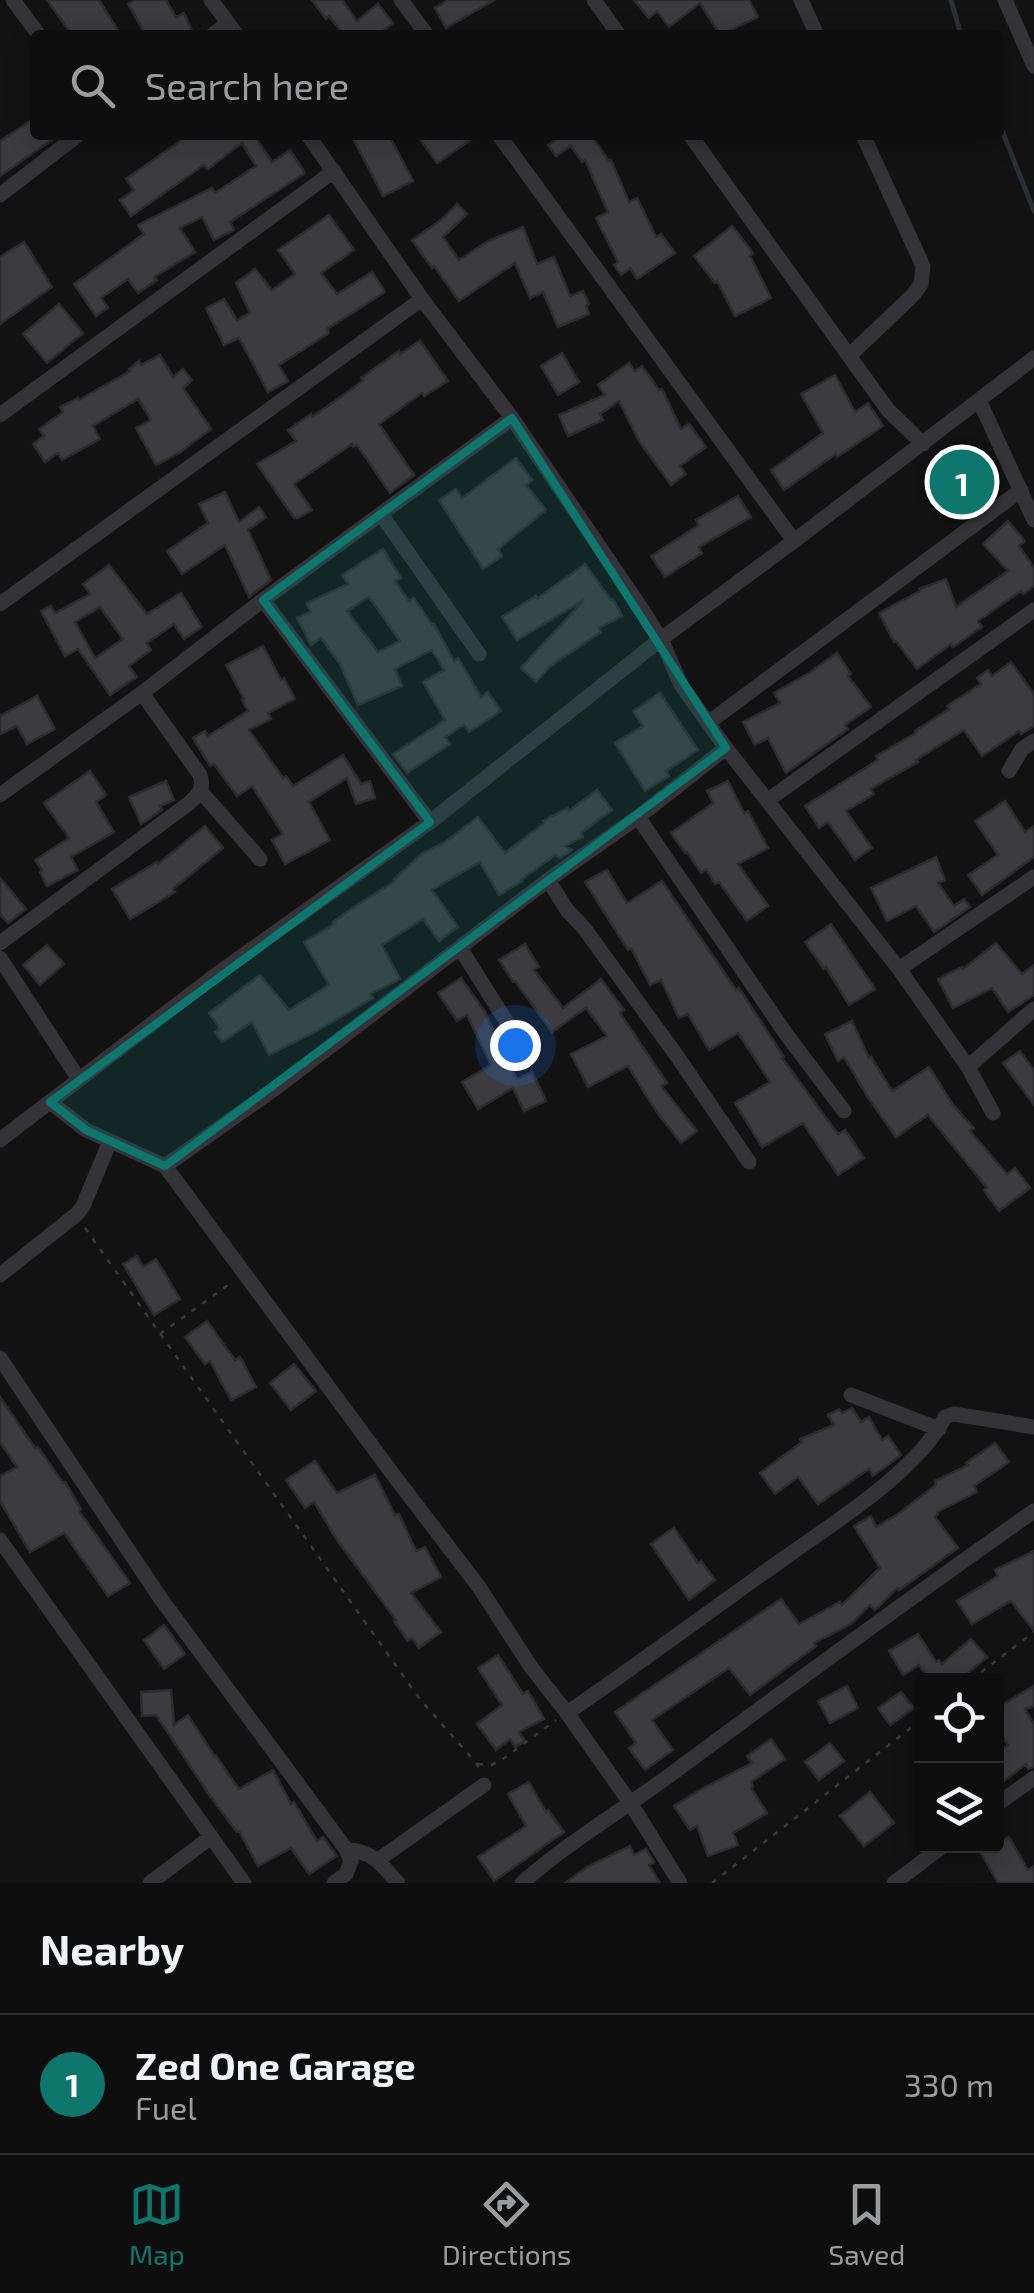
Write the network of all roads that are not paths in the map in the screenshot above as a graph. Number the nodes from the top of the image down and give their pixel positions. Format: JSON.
{"nodes":[{"id":1,"x":13,"y":0,"type":"edge"},
{"id":2,"x":211,"y":0,"type":"edge"},
{"id":3,"x":401,"y":0,"type":"edge"},
{"id":4,"x":594,"y":0,"type":"edge"},
{"id":5,"x":801,"y":0,"type":"edge"},
{"id":6,"x":1004,"y":0,"type":"edge"},
{"id":7,"x":233,"y":29,"type":"edge"},
{"id":8,"x":35,"y":30,"type":"edge"},
{"id":9,"x":423,"y":30,"type":"edge"},
{"id":10,"x":615,"y":30,"type":"edge"},
{"id":11,"x":815,"y":30,"type":"edge"},
{"id":12,"x":1034,"y":66,"type":"edge"},
{"id":13,"x":72,"y":140,"type":"edge"},
{"id":14,"x":312,"y":140,"type":"edge"},
{"id":15,"x":503,"y":140,"type":"edge"},
{"id":16,"x":694,"y":140,"type":"edge"},
{"id":17,"x":865,"y":140,"type":"edge"},
{"id":18,"x":334,"y":171,"type":"junction"},
{"id":19,"x":0,"y":195,"type":"edge"},
{"id":20,"x":422,"y":299,"type":"junction"},
{"id":21,"x":849,"y":356,"type":"junction"},
{"id":22,"x":1034,"y":358,"type":"edge"},
{"id":23,"x":980,"y":400,"type":"junction"},
{"id":24,"x":0,"y":415,"type":"edge"},
{"id":25,"x":512,"y":418,"type":"junction"},
{"id":26,"x":924,"y":444,"type":"junction"},
{"id":27,"x":1021,"y":490,"type":"junction"},
{"id":28,"x":381,"y":514,"type":"junction"},
{"id":29,"x":1034,"y":520,"type":"edge"},
{"id":30,"x":794,"y":541,"type":"junction"},
{"id":31,"x":264,"y":600,"type":"junction"},
{"id":32,"x":0,"y":604,"type":"edge"},
{"id":33,"x":1034,"y":610,"type":"edge"},
{"id":34,"x":660,"y":640,"type":"junction"},
{"id":35,"x":478,"y":654,"type":"dead end"},
{"id":36,"x":142,"y":693,"type":"junction"},
{"id":37,"x":708,"y":723,"type":"junction"},
{"id":38,"x":1034,"y":740,"type":"edge"},
{"id":39,"x":726,"y":748,"type":"junction"},
{"id":40,"x":1009,"y":771,"type":"dead end"},
{"id":41,"x":201,"y":792,"type":"junction"},
{"id":42,"x":0,"y":794,"type":"edge"},
{"id":43,"x":768,"y":800,"type":"junction"},
{"id":44,"x":638,"y":817,"type":"junction"},
{"id":45,"x":430,"y":822,"type":"junction"},
{"id":46,"x":260,"y":859,"type":"dead end"},
{"id":47,"x":1034,"y":878,"type":"edge"},
{"id":48,"x":548,"y":880,"type":"junction"},
{"id":49,"x":0,"y":942,"type":"edge"},
{"id":50,"x":460,"y":948,"type":"junction"},
{"id":51,"x":0,"y":958,"type":"edge"},
{"id":52,"x":899,"y":970,"type":"junction"},
{"id":53,"x":1034,"y":1009,"type":"edge"},
{"id":54,"x":523,"y":1048,"type":"dead end"},
{"id":55,"x":968,"y":1067,"type":"junction"},
{"id":56,"x":78,"y":1078,"type":"junction"},
{"id":57,"x":50,"y":1102,"type":"junction"},
{"id":58,"x":844,"y":1111,"type":"dead end"},
{"id":59,"x":994,"y":1113,"type":"dead end"},
{"id":60,"x":0,"y":1140,"type":"edge"},
{"id":61,"x":110,"y":1142,"type":"junction"},
{"id":62,"x":749,"y":1162,"type":"dead end"},
{"id":63,"x":165,"y":1166,"type":"junction"},
{"id":64,"x":0,"y":1275,"type":"edge"},
{"id":65,"x":0,"y":1358,"type":"edge"},
{"id":66,"x":851,"y":1395,"type":"dead end"},
{"id":67,"x":1034,"y":1427,"type":"edge"},
{"id":68,"x":938,"y":1429,"type":"junction"},
{"id":69,"x":1034,"y":1511,"type":"edge"},
{"id":70,"x":0,"y":1540,"type":"edge"},
{"id":71,"x":567,"y":1713,"type":"junction"},
{"id":72,"x":1034,"y":1778,"type":"edge"},
{"id":73,"x":484,"y":1786,"type":"dead end"},
{"id":74,"x":1004,"y":1799,"type":"edge"},
{"id":75,"x":631,"y":1804,"type":"junction"},
{"id":76,"x":211,"y":1837,"type":"junction"},
{"id":77,"x":346,"y":1849,"type":"junction"},
{"id":78,"x":934,"y":1853,"type":"edge"},
{"id":79,"x":378,"y":1860,"type":"junction"},
{"id":80,"x":150,"y":1883,"type":"edge"},
{"id":81,"x":244,"y":1883,"type":"edge"},
{"id":82,"x":334,"y":1883,"type":"edge"},
{"id":83,"x":398,"y":1883,"type":"edge"},
{"id":84,"x":522,"y":1883,"type":"edge"},
{"id":85,"x":680,"y":1883,"type":"edge"},
{"id":86,"x":894,"y":1883,"type":"edge"}],
"edges":[{"from":1,"to":8,"type":"street"},
{"from":2,"to":7,"type":"street"},
{"from":3,"to":9,"type":"street"},
{"from":4,"to":10,"type":"street"},
{"from":5,"to":11,"type":"street"},
{"from":6,"to":12,"type":"street"},
{"from":13,"to":19,"type":"street"},
{"from":14,"to":18,"type":"street"},
{"from":15,"to":30,"type":"street"},
{"from":16,"to":21,"type":"street"},
{"from":17,"to":21,"type":"street"},
{"from":18,"to":20,"type":"street"},
{"from":18,"to":24,"type":"street"},
{"from":20,"to":25,"type":"street"},
{"from":20,"to":32,"type":"street"},
{"from":21,"to":26,"type":"street"},
{"from":22,"to":23,"type":"street"},
{"from":23,"to":26,"type":"street"},
{"from":23,"to":27,"type":"street"},
{"from":25,"to":28,"type":"street"},
{"from":25,"to":34,"type":"street"},
{"from":26,"to":30,"type":"street"},
{"from":27,"to":29,"type":"street"},
{"from":27,"to":37,"type":"street"},
{"from":28,"to":31,"type":"street"},
{"from":28,"to":35,"type":"street"},
{"from":30,"to":34,"type":"street"},
{"from":31,"to":36,"type":"street"},
{"from":31,"to":45,"type":"street"},
{"from":33,"to":43,"type":"street"},
{"from":34,"to":37,"type":"street"},
{"from":34,"to":45,"type":"street"},
{"from":36,"to":41,"type":"street"},
{"from":36,"to":42,"type":"street"},
{"from":37,"to":39,"type":"street"},
{"from":38,"to":40,"type":"street"},
{"from":39,"to":43,"type":"street"},
{"from":39,"to":44,"type":"street"},
{"from":41,"to":46,"type":"street"},
{"from":41,"to":49,"type":"street"},
{"from":43,"to":52,"type":"street"},
{"from":44,"to":48,"type":"street"},
{"from":44,"to":58,"type":"street"},
{"from":45,"to":56,"type":"street"},
{"from":47,"to":52,"type":"street"},
{"from":48,"to":50,"type":"street"},
{"from":48,"to":62,"type":"street"},
{"from":50,"to":54,"type":"street"},
{"from":50,"to":63,"type":"street"},
{"from":51,"to":56,"type":"street"},
{"from":52,"to":55,"type":"street"},
{"from":53,"to":55,"type":"street"},
{"from":55,"to":59,"type":"street"},
{"from":56,"to":57,"type":"street"},
{"from":57,"to":60,"type":"street"},
{"from":57,"to":61,"type":"street"},
{"from":61,"to":63,"type":"street"},
{"from":61,"to":64,"type":"street"},
{"from":63,"to":71,"type":"street"},
{"from":65,"to":77,"type":"street"},
{"from":66,"to":68,"type":"street"},
{"from":67,"to":68,"type":"street"},
{"from":68,"to":71,"type":"street"},
{"from":69,"to":75,"type":"street"},
{"from":70,"to":76,"type":"street"},
{"from":71,"to":75,"type":"street"},
{"from":72,"to":74,"type":"street"},
{"from":73,"to":79,"type":"street"},
{"from":75,"to":84,"type":"street"},
{"from":75,"to":85,"type":"street"},
{"from":76,"to":80,"type":"street"},
{"from":76,"to":81,"type":"street"},
{"from":77,"to":79,"type":"street"},
{"from":77,"to":82,"type":"street"},
{"from":78,"to":86,"type":"street"},
{"from":79,"to":83,"type":"street"}]}
